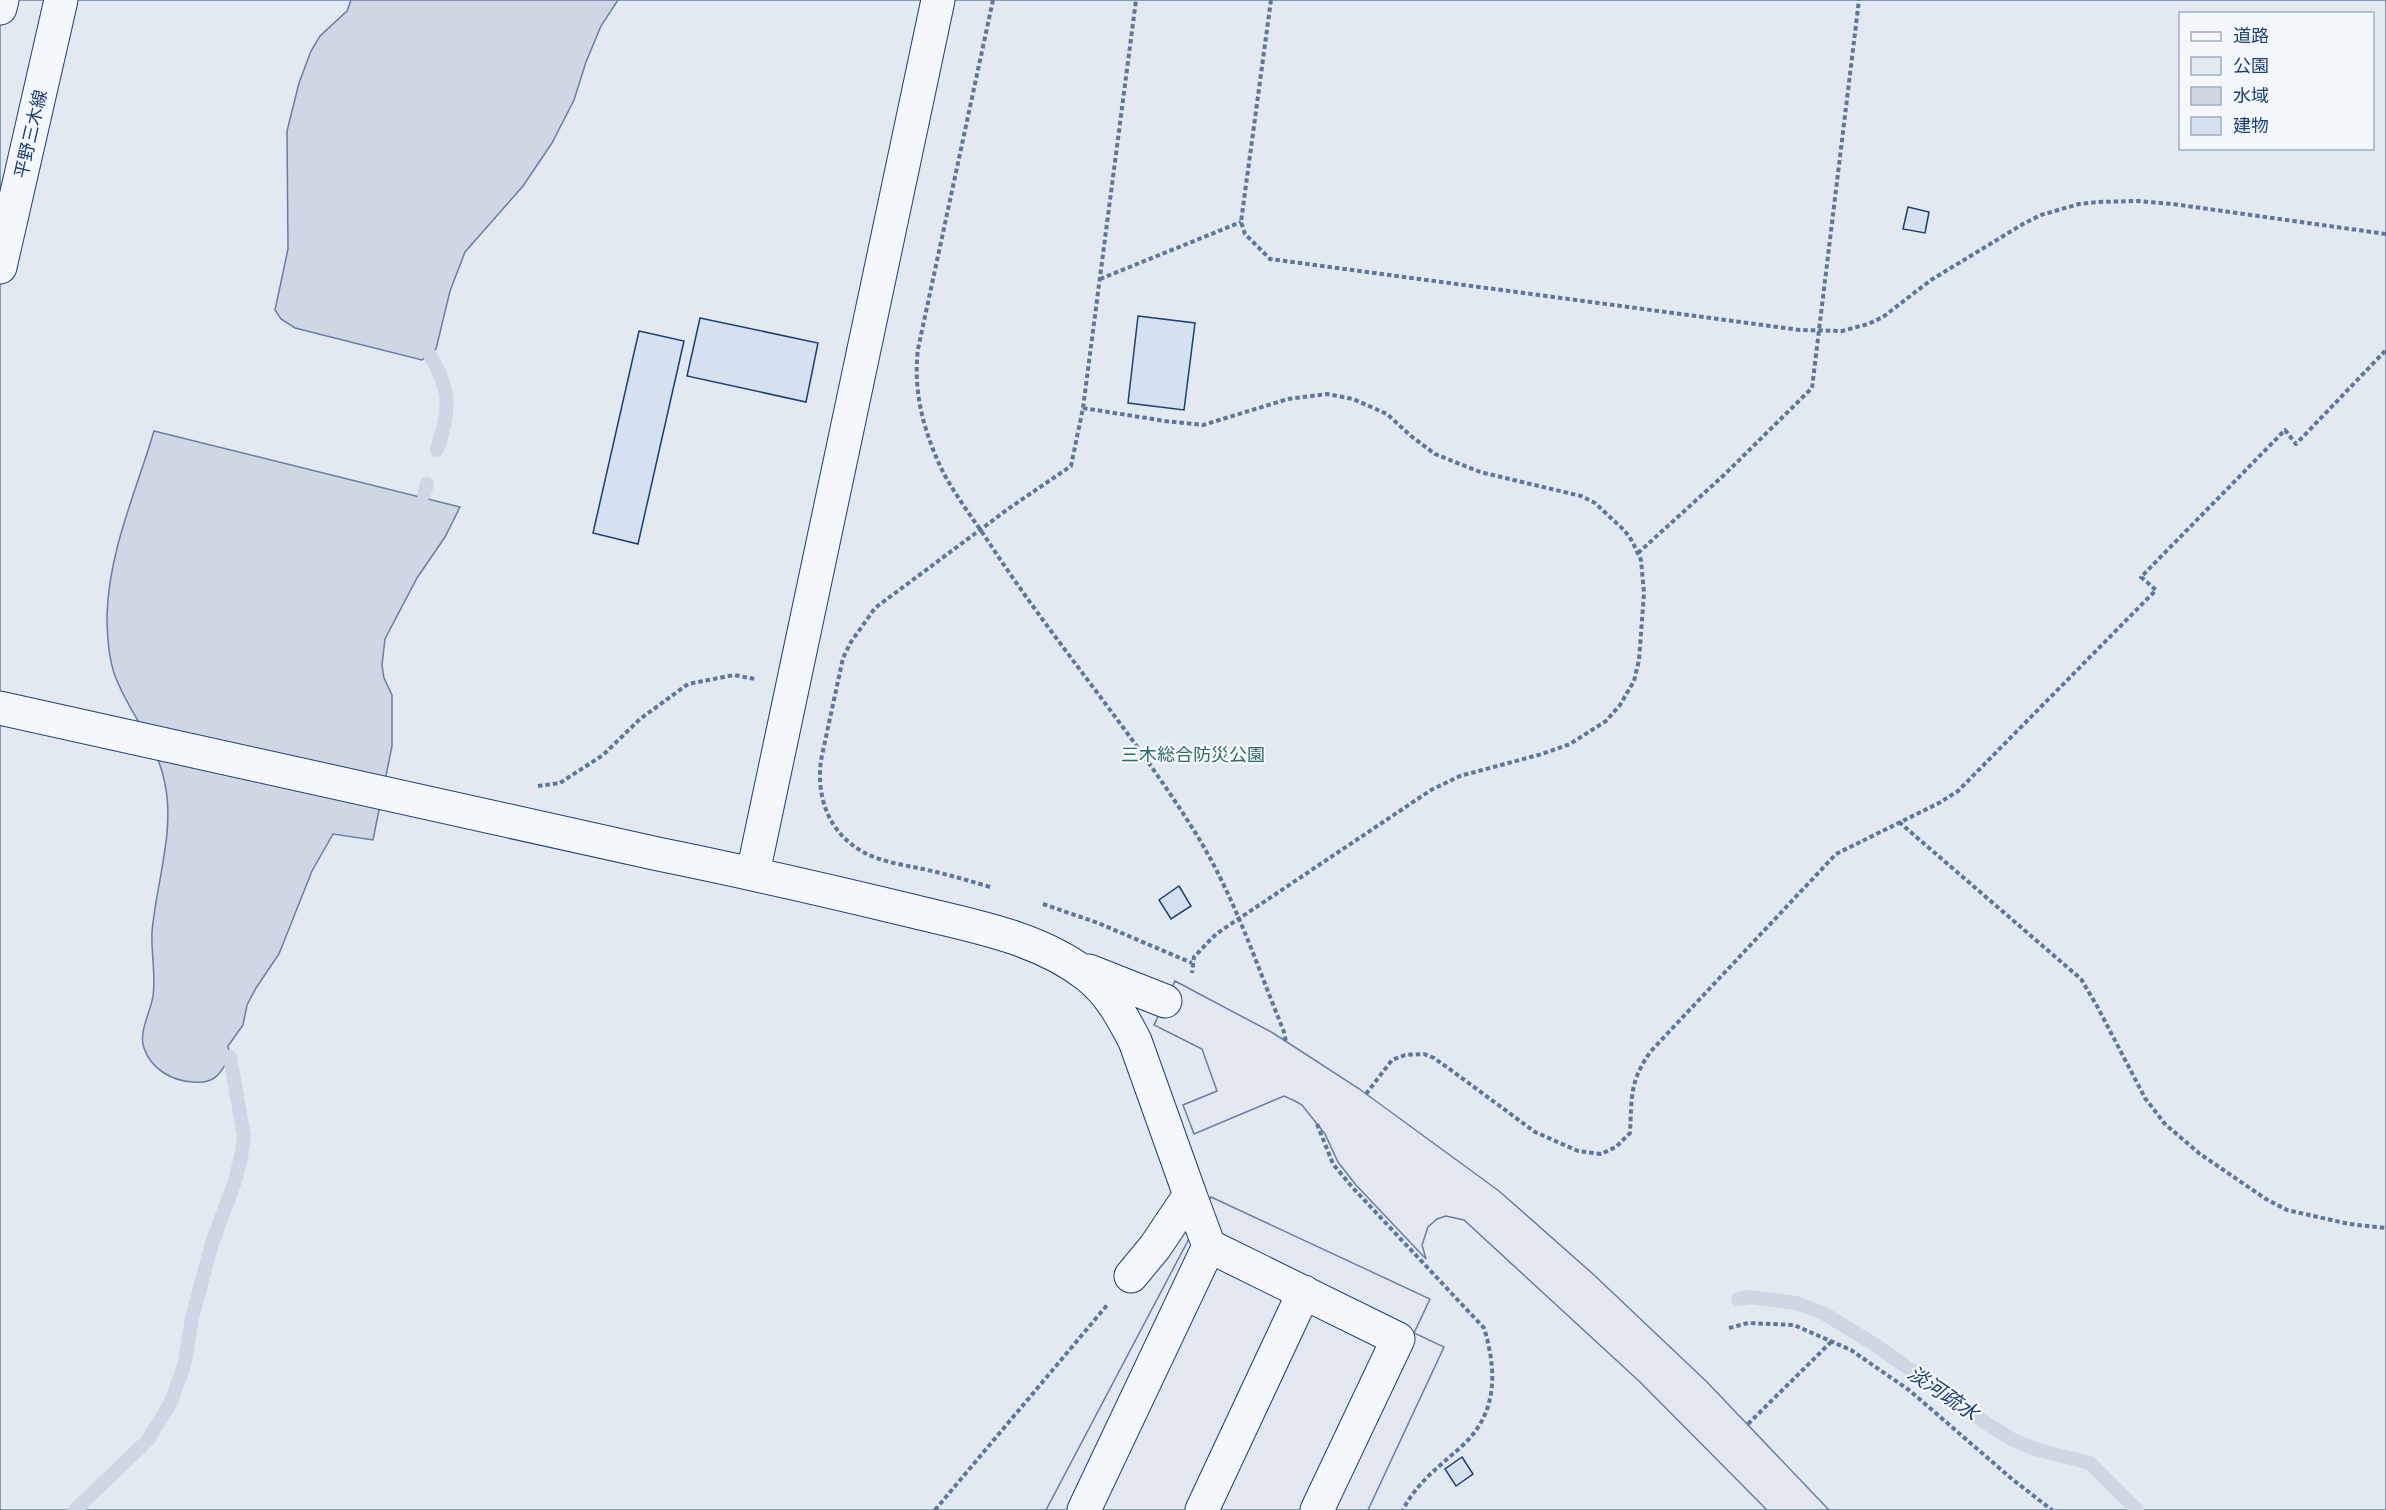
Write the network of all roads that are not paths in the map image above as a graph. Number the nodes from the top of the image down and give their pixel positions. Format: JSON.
{"nodes":[{"id":1,"x":2,"y":0,"type":"edge"},
{"id":2,"x":61,"y":0,"type":"edge"},
{"id":3,"x":938,"y":0,"type":"edge"},
{"id":4,"x":0,"y":8,"type":"edge"},
{"id":5,"x":0,"y":267,"type":"edge"},
{"id":6,"x":0,"y":708,"type":"edge"},
{"id":7,"x":753,"y":873,"type":"junction"},
{"id":8,"x":1065,"y":962,"type":"junction"},
{"id":9,"x":1165,"y":1001,"type":"dead end"},
{"id":10,"x":1190,"y":1195,"type":"junction"},
{"id":11,"x":1209,"y":1246,"type":"junction"},
{"id":12,"x":1131,"y":1276,"type":"road end"},
{"id":13,"x":1304,"y":1292,"type":"junction"},
{"id":14,"x":1084,"y":1510,"type":"edge"},
{"id":15,"x":1202,"y":1510,"type":"edge"},
{"id":16,"x":1317,"y":1510,"type":"edge"}],
"edges":[{"from":1,"to":4,"type":"main road"},
{"from":2,"to":5,"type":"main road","name":"平野三木線"},
{"from":3,"to":7,"type":"main road"},
{"from":6,"to":7,"type":"main road"},
{"from":7,"to":8,"type":"main road"},
{"from":8,"to":9,"type":"main road"},
{"from":8,"to":10,"type":"main road"},
{"from":10,"to":11,"type":"main road"},
{"from":10,"to":12,"type":"main road"},
{"from":11,"to":13,"type":"main road"},
{"from":11,"to":14,"type":"main road"},
{"from":13,"to":15,"type":"main road"},
{"from":13,"to":16,"type":"main road"}]}
